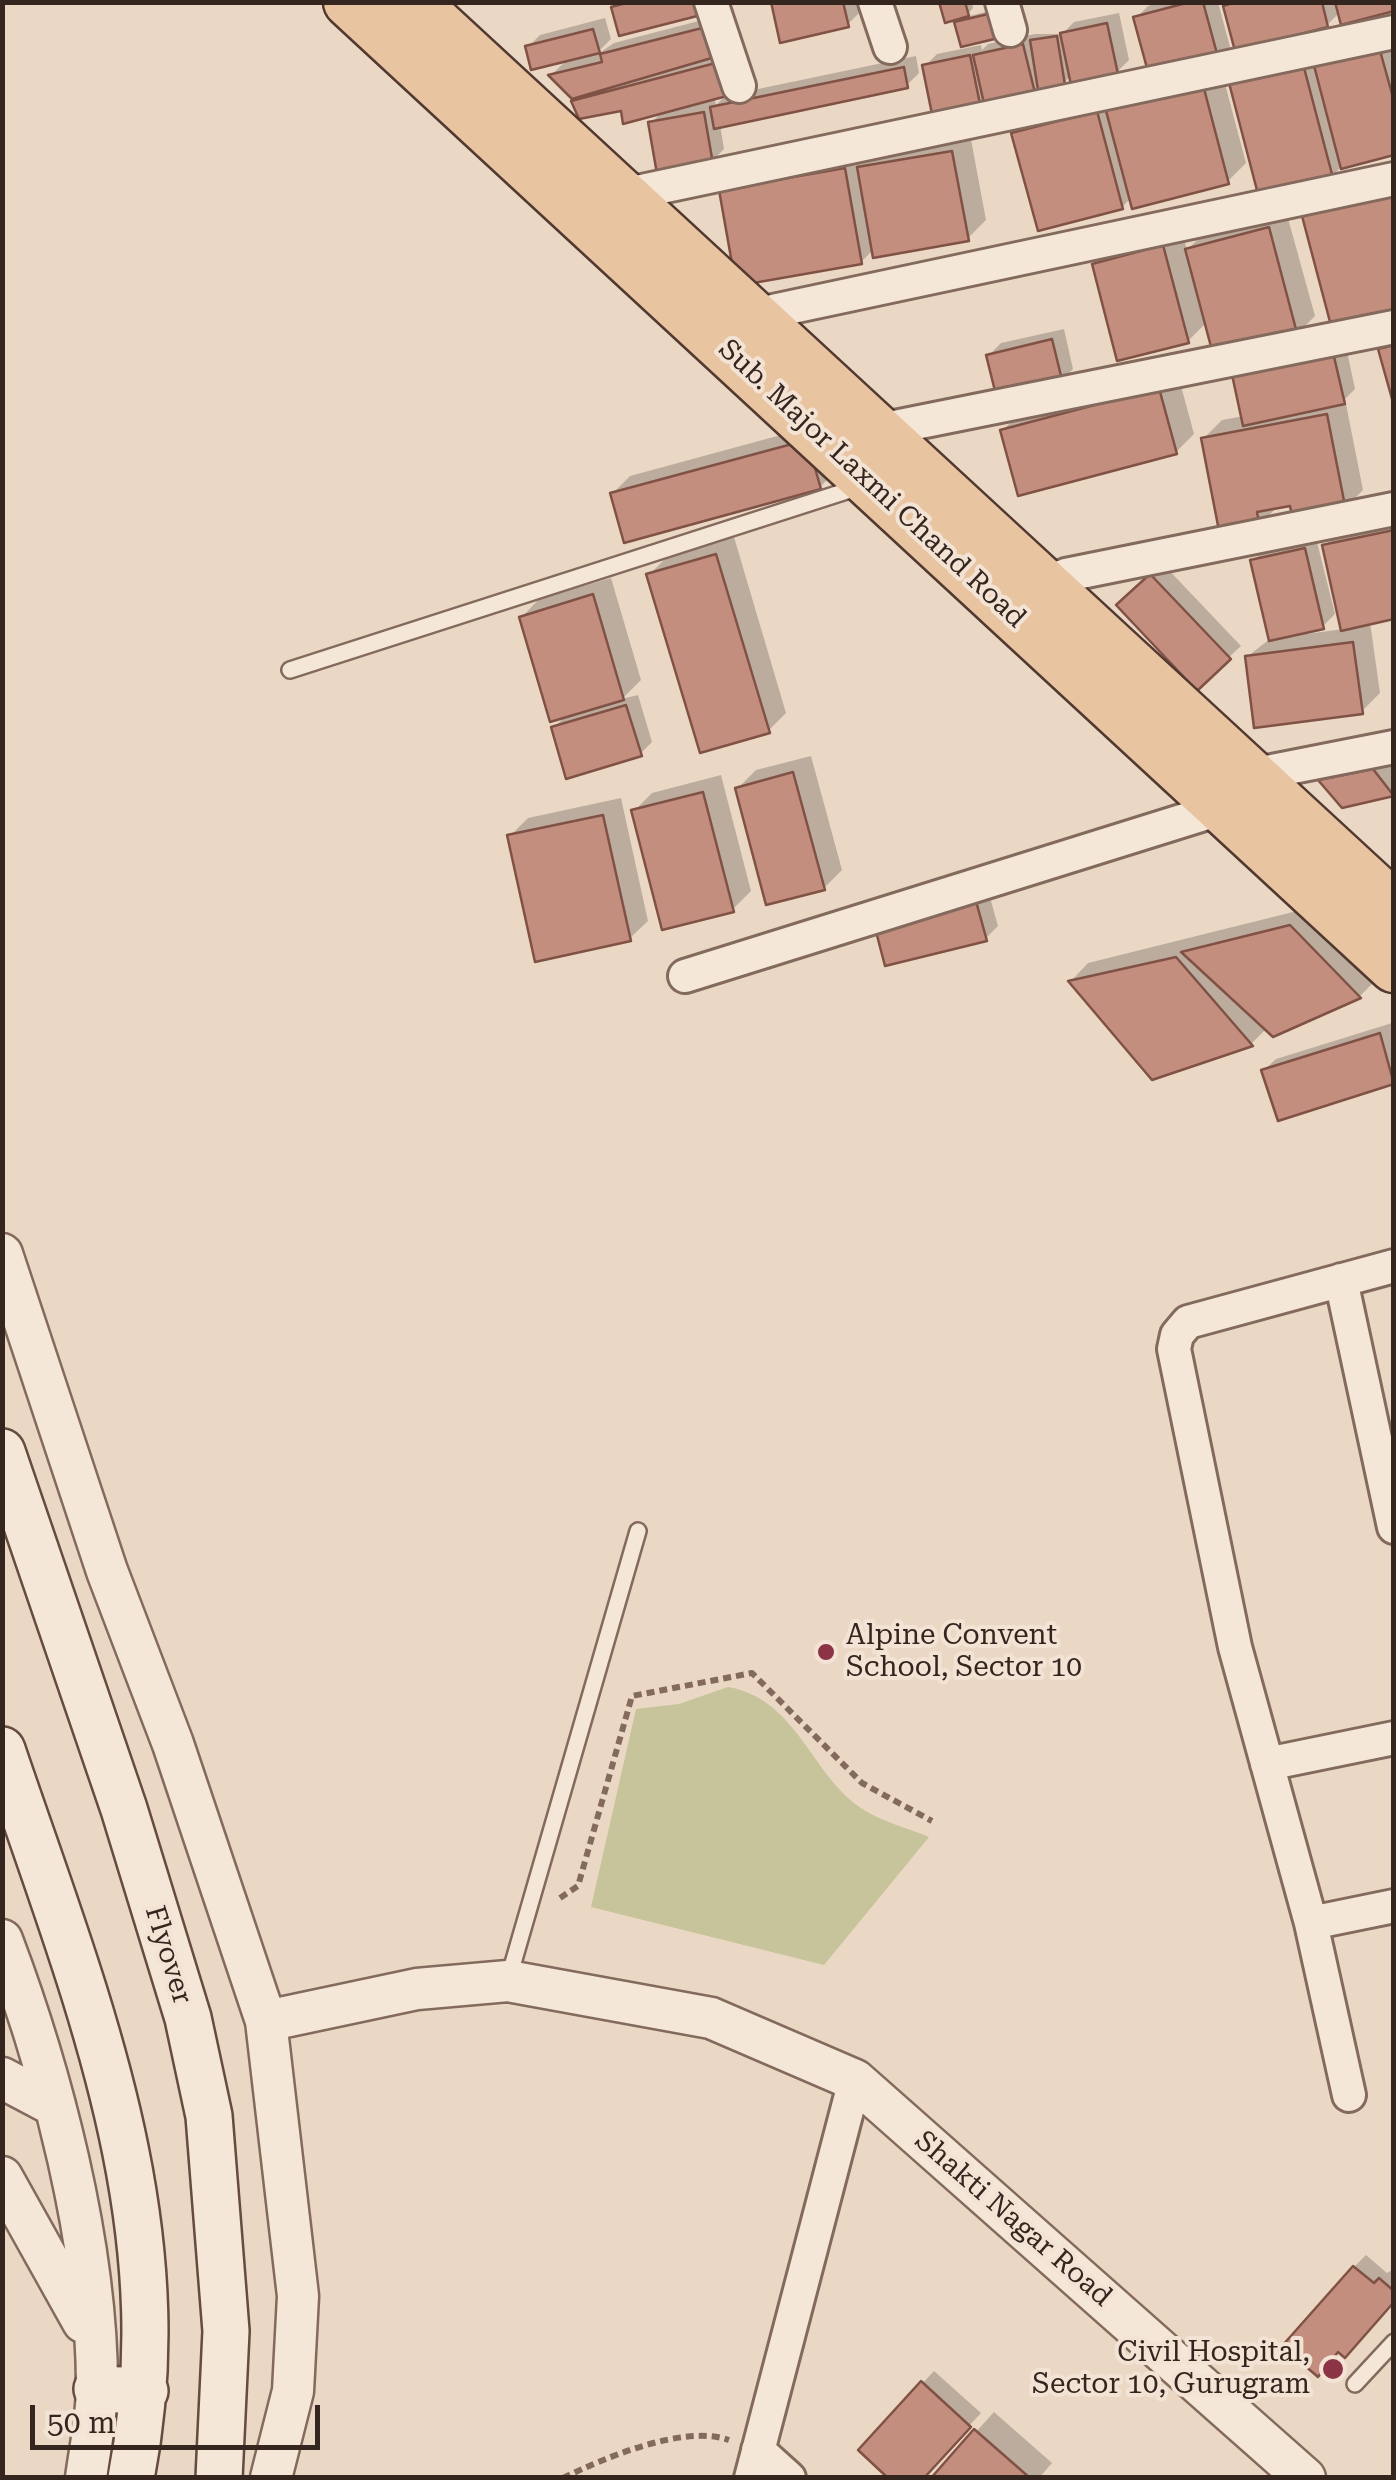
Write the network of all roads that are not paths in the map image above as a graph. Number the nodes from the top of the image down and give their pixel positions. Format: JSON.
{"nodes":[{"id":1,"x":349,"y":2,"type":"edge"},
{"id":2,"x":413,"y":2,"type":"edge"},
{"id":3,"x":710,"y":2,"type":"edge"},
{"id":4,"x":875,"y":2,"type":"edge"},
{"id":5,"x":1394,"y":32,"type":"edge"},
{"id":6,"x":890,"y":46,"type":"dead end"},
{"id":7,"x":739,"y":86,"type":"dead end"},
{"id":8,"x":1394,"y":179,"type":"edge"},
{"id":9,"x":623,"y":195,"type":"junction"},
{"id":10,"x":1394,"y":327,"type":"edge"},
{"id":11,"x":745,"y":335,"type":"junction"},
{"id":12,"x":880,"y":430,"type":"junction"},
{"id":13,"x":871,"y":483,"type":"junction"},
{"id":14,"x":1394,"y":509,"type":"edge"},
{"id":15,"x":1028,"y":598,"type":"junction"},
{"id":16,"x":290,"y":670,"type":"dead end"},
{"id":17,"x":1394,"y":747,"type":"edge"},
{"id":18,"x":1237,"y":792,"type":"junction"},
{"id":19,"x":1394,"y":906,"type":"edge"},
{"id":20,"x":1394,"y":966,"type":"edge"},
{"id":21,"x":685,"y":976,"type":"dead end"},
{"id":22,"x":2,"y":1254,"type":"edge"},
{"id":23,"x":1394,"y":1266,"type":"edge"},
{"id":24,"x":1341,"y":1280,"type":"junction"},
{"id":25,"x":2,"y":1452,"type":"edge"},
{"id":26,"x":1394,"y":1527,"type":"edge"},
{"id":27,"x":638,"y":1531,"type":"dead end"},
{"id":28,"x":1394,"y":1738,"type":"edge"},
{"id":29,"x":2,"y":1750,"type":"edge"},
{"id":30,"x":1267,"y":1764,"type":"junction"},
{"id":31,"x":1394,"y":1906,"type":"edge"},
{"id":32,"x":1312,"y":1923,"type":"junction"},
{"id":33,"x":2,"y":1940,"type":"edge"},
{"id":34,"x":508,"y":1981,"type":"junction"},
{"id":35,"x":17,"y":2007,"type":"edge"},
{"id":36,"x":266,"y":2021,"type":"junction"},
{"id":37,"x":2,"y":2078,"type":"edge"},
{"id":38,"x":855,"y":2080,"type":"junction"},
{"id":39,"x":1349,"y":2095,"type":"dead end"},
{"id":40,"x":56,"y":2106,"type":"junction"},
{"id":41,"x":2,"y":2177,"type":"edge"},
{"id":42,"x":1394,"y":2342,"type":"edge"},
{"id":43,"x":94,"y":2343,"type":"junction"},
{"id":44,"x":1355,"y":2384,"type":"dead end"},
{"id":45,"x":97,"y":2390,"type":"junction"},
{"id":46,"x":145,"y":2391,"type":"junction"},
{"id":47,"x":755,"y":2464,"type":"edge"},
{"id":48,"x":86,"y":2478,"type":"edge"},
{"id":49,"x":131,"y":2478,"type":"edge"},
{"id":50,"x":219,"y":2478,"type":"edge"},
{"id":51,"x":271,"y":2478,"type":"edge"},
{"id":52,"x":789,"y":2478,"type":"edge"},
{"id":53,"x":1305,"y":2478,"type":"edge"}],
"edges":[{"from":1,"to":11,"type":"main road","name":"Sub. Major Laxmi Chand Road"},
{"from":2,"to":9,"type":"main road","name":"Sub. Major Laxmi Chand Road"},
{"from":3,"to":7,"type":"street"},
{"from":4,"to":6,"type":"street"},
{"from":5,"to":9,"type":"street"},
{"from":8,"to":11,"type":"street"},
{"from":9,"to":11,"type":"main road","name":"Sub. Major Laxmi Chand Road"},
{"from":10,"to":12,"type":"street"},
{"from":11,"to":12,"type":"main road","name":"Sub. Major Laxmi Chand Road"},
{"from":11,"to":13,"type":"main road","name":"Sub. Major Laxmi Chand Road"},
{"from":12,"to":15,"type":"main road","name":"Sub. Major Laxmi Chand Road"},
{"from":13,"to":15,"type":"main road","name":"Sub. Major Laxmi Chand Road"},
{"from":13,"to":16,"type":"lane"},
{"from":14,"to":15,"type":"street"},
{"from":15,"to":18,"type":"main road","name":"Sub. Major Laxmi Chand Road"},
{"from":17,"to":18,"type":"street"},
{"from":18,"to":19,"type":"main road","name":"Sub. Major Laxmi Chand Road"},
{"from":18,"to":20,"type":"main road","name":"Sub. Major Laxmi Chand Road"},
{"from":18,"to":21,"type":"street"},
{"from":22,"to":36,"type":"street"},
{"from":23,"to":24,"type":"street"},
{"from":24,"to":26,"type":"street"},
{"from":24,"to":30,"type":"street"},
{"from":25,"to":50,"type":"main road","name":"Flyover"},
{"from":27,"to":34,"type":"lane"},
{"from":28,"to":30,"type":"street"},
{"from":29,"to":46,"type":"main road"},
{"from":30,"to":32,"type":"street"},
{"from":31,"to":32,"type":"street"},
{"from":32,"to":39,"type":"street"},
{"from":33,"to":35,"type":"street"},
{"from":34,"to":36,"type":"street","name":"Shakti Nagar Road"},
{"from":34,"to":38,"type":"street","name":"Shakti Nagar Road"},
{"from":35,"to":40,"type":"street"},
{"from":36,"to":51,"type":"street"},
{"from":37,"to":40,"type":"street"},
{"from":38,"to":47,"type":"street"},
{"from":38,"to":53,"type":"street","name":"Shakti Nagar Road"},
{"from":40,"to":43,"type":"street"},
{"from":41,"to":43,"type":"street"},
{"from":42,"to":44,"type":"lane"},
{"from":43,"to":45,"type":"street"},
{"from":45,"to":46,"type":"main road"},
{"from":45,"to":48,"type":"street"},
{"from":46,"to":49,"type":"main road"},
{"from":47,"to":52,"type":"street"}]}
